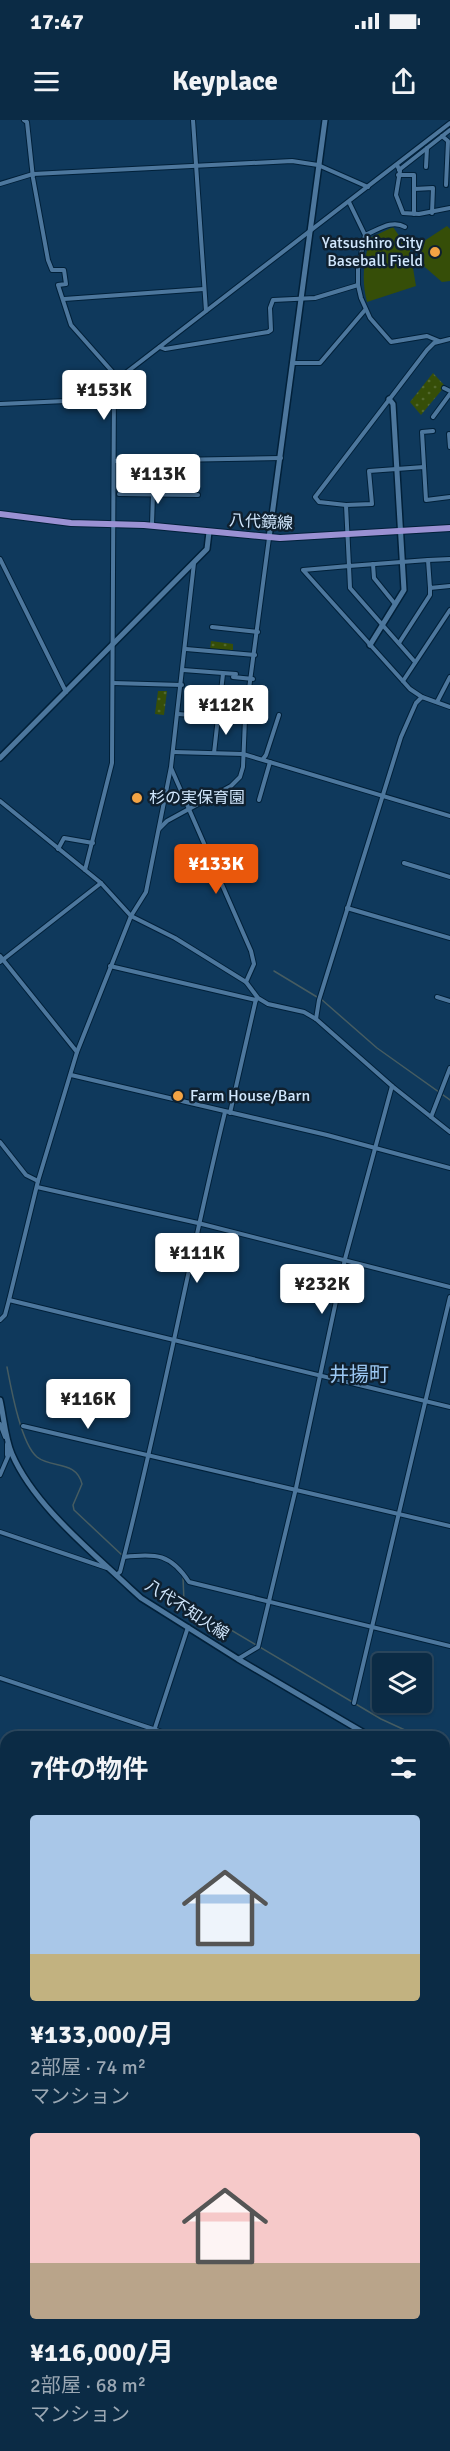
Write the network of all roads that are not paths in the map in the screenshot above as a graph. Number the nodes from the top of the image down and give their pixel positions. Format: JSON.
{"nodes":[{"id":1,"x":193,"y":120,"type":"edge"},
{"id":2,"x":325,"y":120,"type":"edge"},
{"id":3,"x":27,"y":121,"type":"edge"},
{"id":4,"x":450,"y":123,"type":"edge"},
{"id":5,"x":450,"y":131,"type":"edge"},
{"id":6,"x":442,"y":136,"type":"junction"},
{"id":7,"x":427,"y":148,"type":"junction"},
{"id":8,"x":196,"y":164,"type":"junction"},
{"id":9,"x":318,"y":165,"type":"junction"},
{"id":10,"x":426,"y":167,"type":"dead end"},
{"id":11,"x":398,"y":170,"type":"junction"},
{"id":12,"x":33,"y":174,"type":"junction"},
{"id":13,"x":0,"y":184,"type":"edge"},
{"id":14,"x":446,"y":185,"type":"dead end"},
{"id":15,"x":368,"y":187,"type":"junction"},
{"id":16,"x":414,"y":189,"type":"junction"},
{"id":17,"x":349,"y":202,"type":"junction"},
{"id":18,"x":450,"y":208,"type":"edge"},
{"id":19,"x":432,"y":213,"type":"junction"},
{"id":20,"x":414,"y":214,"type":"junction"},
{"id":21,"x":405,"y":227,"type":"dead end"},
{"id":22,"x":309,"y":232,"type":"junction"},
{"id":23,"x":365,"y":235,"type":"junction"},
{"id":24,"x":358,"y":285,"type":"junction"},
{"id":25,"x":204,"y":290,"type":"junction"},
{"id":26,"x":301,"y":297,"type":"junction"},
{"id":27,"x":64,"y":299,"type":"junction"},
{"id":28,"x":365,"y":310,"type":"junction"},
{"id":29,"x":206,"y":311,"type":"junction"},
{"id":30,"x":450,"y":339,"type":"edge"},
{"id":31,"x":439,"y":341,"type":"junction"},
{"id":32,"x":160,"y":347,"type":"junction"},
{"id":33,"x":293,"y":363,"type":"junction"},
{"id":34,"x":117,"y":377,"type":"junction"},
{"id":35,"x":114,"y":382,"type":"junction"},
{"id":36,"x":444,"y":388,"type":"dead end"},
{"id":37,"x":450,"y":393,"type":"edge"},
{"id":38,"x":389,"y":399,"type":"junction"},
{"id":39,"x":0,"y":404,"type":"edge"},
{"id":40,"x":433,"y":417,"type":"dead end"},
{"id":41,"x":433,"y":431,"type":"dead end"},
{"id":42,"x":449,"y":434,"type":"edge"},
{"id":43,"x":450,"y":447,"type":"edge"},
{"id":44,"x":281,"y":458,"type":"junction"},
{"id":45,"x":114,"y":461,"type":"junction"},
{"id":46,"x":424,"y":467,"type":"junction"},
{"id":47,"x":397,"y":469,"type":"junction"},
{"id":48,"x":119,"y":494,"type":"dead end"},
{"id":49,"x":153,"y":494,"type":"junction"},
{"id":50,"x":198,"y":495,"type":"dead end"},
{"id":51,"x":450,"y":498,"type":"edge"},
{"id":52,"x":346,"y":505,"type":"junction"},
{"id":53,"x":0,"y":514,"type":"edge"},
{"id":54,"x":111,"y":524,"type":"junction"},
{"id":55,"x":152,"y":526,"type":"junction"},
{"id":56,"x":450,"y":528,"type":"edge"},
{"id":57,"x":401,"y":531,"type":"junction"},
{"id":58,"x":209,"y":532,"type":"junction"},
{"id":59,"x":347,"y":535,"type":"junction"},
{"id":60,"x":269,"y":538,"type":"junction"},
{"id":61,"x":0,"y":559,"type":"edge"},
{"id":62,"x":450,"y":559,"type":"edge"},
{"id":63,"x":428,"y":560,"type":"junction"},
{"id":64,"x":194,"y":562,"type":"junction"},
{"id":65,"x":403,"y":562,"type":"junction"},
{"id":66,"x":373,"y":564,"type":"junction"},
{"id":67,"x":349,"y":566,"type":"junction"},
{"id":68,"x":450,"y":586,"type":"edge"},
{"id":69,"x":430,"y":588,"type":"junction"},
{"id":70,"x":395,"y":604,"type":"junction"},
{"id":71,"x":450,"y":610,"type":"edge"},
{"id":72,"x":382,"y":624,"type":"junction"},
{"id":73,"x":212,"y":627,"type":"dead end"},
{"id":74,"x":258,"y":632,"type":"junction"},
{"id":75,"x":113,"y":643,"type":"junction"},
{"id":76,"x":399,"y":643,"type":"junction"},
{"id":77,"x":370,"y":645,"type":"junction"},
{"id":78,"x":186,"y":650,"type":"junction"},
{"id":79,"x":255,"y":656,"type":"junction"},
{"id":80,"x":415,"y":662,"type":"junction"},
{"id":81,"x":183,"y":670,"type":"junction"},
{"id":82,"x":223,"y":674,"type":"junction"},
{"id":83,"x":450,"y":677,"type":"edge"},
{"id":84,"x":253,"y":680,"type":"junction"},
{"id":85,"x":402,"y":681,"type":"junction"},
{"id":86,"x":113,"y":683,"type":"junction"},
{"id":87,"x":182,"y":685,"type":"junction"},
{"id":88,"x":66,"y":692,"type":"junction"},
{"id":89,"x":422,"y":697,"type":"junction"},
{"id":90,"x":437,"y":702,"type":"junction"},
{"id":91,"x":450,"y":707,"type":"edge"},
{"id":92,"x":178,"y":714,"type":"junction"},
{"id":93,"x":279,"y":715,"type":"dead end"},
{"id":94,"x":218,"y":717,"type":"junction"},
{"id":95,"x":245,"y":719,"type":"junction"},
{"id":96,"x":173,"y":752,"type":"junction"},
{"id":97,"x":214,"y":753,"type":"junction"},
{"id":98,"x":243,"y":754,"type":"junction"},
{"id":99,"x":0,"y":758,"type":"edge"},
{"id":100,"x":262,"y":760,"type":"junction"},
{"id":101,"x":270,"y":762,"type":"junction"},
{"id":102,"x":171,"y":768,"type":"junction"},
{"id":103,"x":381,"y":797,"type":"junction"},
{"id":104,"x":259,"y":800,"type":"dead end"},
{"id":105,"x":0,"y":801,"type":"edge"},
{"id":106,"x":190,"y":808,"type":"junction"},
{"id":107,"x":450,"y":816,"type":"edge"},
{"id":108,"x":156,"y":832,"type":"junction"},
{"id":109,"x":93,"y":843,"type":"junction"},
{"id":110,"x":58,"y":849,"type":"junction"},
{"id":111,"x":404,"y":863,"type":"dead end"},
{"id":112,"x":85,"y":870,"type":"junction"},
{"id":113,"x":450,"y":877,"type":"edge"},
{"id":114,"x":101,"y":883,"type":"junction"},
{"id":115,"x":346,"y":908,"type":"junction"},
{"id":116,"x":131,"y":916,"type":"junction"},
{"id":117,"x":450,"y":938,"type":"edge"},
{"id":118,"x":1,"y":959,"type":"edge"},
{"id":119,"x":110,"y":966,"type":"junction"},
{"id":120,"x":246,"y":982,"type":"junction"},
{"id":121,"x":437,"y":997,"type":"dead end"},
{"id":122,"x":257,"y":999,"type":"junction"},
{"id":123,"x":450,"y":1000,"type":"edge"},
{"id":124,"x":316,"y":1019,"type":"junction"},
{"id":125,"x":77,"y":1052,"type":"junction"},
{"id":126,"x":450,"y":1068,"type":"edge"},
{"id":127,"x":72,"y":1075,"type":"junction"},
{"id":128,"x":392,"y":1086,"type":"junction"},
{"id":129,"x":228,"y":1112,"type":"junction"},
{"id":130,"x":432,"y":1117,"type":"junction"},
{"id":131,"x":450,"y":1132,"type":"edge"},
{"id":132,"x":0,"y":1142,"type":"edge"},
{"id":133,"x":375,"y":1149,"type":"junction"},
{"id":134,"x":450,"y":1168,"type":"edge"},
{"id":135,"x":38,"y":1181,"type":"junction"},
{"id":136,"x":36,"y":1187,"type":"junction"},
{"id":137,"x":198,"y":1223,"type":"junction"},
{"id":138,"x":345,"y":1259,"type":"junction"},
{"id":139,"x":450,"y":1287,"type":"edge"},
{"id":140,"x":450,"y":1298,"type":"edge"},
{"id":141,"x":9,"y":1300,"type":"junction"},
{"id":142,"x":0,"y":1320,"type":"edge"},
{"id":143,"x":175,"y":1342,"type":"junction"},
{"id":144,"x":321,"y":1376,"type":"junction"},
{"id":145,"x":0,"y":1400,"type":"edge"},
{"id":146,"x":426,"y":1402,"type":"junction"},
{"id":147,"x":450,"y":1407,"type":"edge"},
{"id":148,"x":0,"y":1424,"type":"edge"},
{"id":149,"x":23,"y":1426,"type":"dead end"},
{"id":150,"x":9,"y":1453,"type":"junction"},
{"id":151,"x":148,"y":1455,"type":"junction"},
{"id":152,"x":0,"y":1475,"type":"edge"},
{"id":153,"x":296,"y":1488,"type":"junction"},
{"id":154,"x":400,"y":1513,"type":"junction"},
{"id":155,"x":450,"y":1526,"type":"edge"},
{"id":156,"x":0,"y":1532,"type":"edge"},
{"id":157,"x":124,"y":1557,"type":"junction"},
{"id":158,"x":108,"y":1569,"type":"junction"},
{"id":159,"x":116,"y":1575,"type":"junction"},
{"id":160,"x":269,"y":1602,"type":"junction"},
{"id":161,"x":188,"y":1627,"type":"junction"},
{"id":162,"x":373,"y":1627,"type":"junction"},
{"id":163,"x":450,"y":1646,"type":"edge"},
{"id":164,"x":238,"y":1659,"type":"junction"},
{"id":165,"x":0,"y":1678,"type":"edge"},
{"id":166,"x":354,"y":1703,"type":"dead end"},
{"id":167,"x":154,"y":1730,"type":"junction"},
{"id":168,"x":157,"y":1731,"type":"edge"},
{"id":169,"x":361,"y":1731,"type":"edge"}],
"edges":[{"from":1,"to":8,"type":"street"},
{"from":2,"to":9,"type":"main road"},
{"from":3,"to":12,"type":"street"},
{"from":4,"to":11,"type":"street"},
{"from":5,"to":6,"type":"street"},
{"from":6,"to":7,"type":"street"},
{"from":6,"to":14,"type":"street"},
{"from":7,"to":10,"type":"street"},
{"from":7,"to":11,"type":"street"},
{"from":8,"to":9,"type":"street"},
{"from":8,"to":12,"type":"street"},
{"from":8,"to":25,"type":"street"},
{"from":9,"to":15,"type":"street"},
{"from":9,"to":22,"type":"main road"},
{"from":11,"to":15,"type":"street"},
{"from":11,"to":16,"type":"street"},
{"from":11,"to":20,"type":"street"},
{"from":12,"to":13,"type":"street"},
{"from":12,"to":27,"type":"street"},
{"from":15,"to":17,"type":"street"},
{"from":16,"to":19,"type":"street"},
{"from":16,"to":20,"type":"street"},
{"from":17,"to":22,"type":"street"},
{"from":17,"to":23,"type":"street"},
{"from":18,"to":19,"type":"street"},
{"from":19,"to":20,"type":"street"},
{"from":21,"to":23,"type":"street"},
{"from":22,"to":26,"type":"main road"},
{"from":22,"to":29,"type":"street"},
{"from":23,"to":24,"type":"street"},
{"from":24,"to":26,"type":"street"},
{"from":24,"to":28,"type":"street"},
{"from":25,"to":27,"type":"street"},
{"from":25,"to":29,"type":"street"},
{"from":26,"to":32,"type":"street"},
{"from":26,"to":33,"type":"main road"},
{"from":27,"to":34,"type":"street"},
{"from":28,"to":31,"type":"street"},
{"from":28,"to":33,"type":"street"},
{"from":29,"to":32,"type":"street"},
{"from":30,"to":31,"type":"street"},
{"from":31,"to":38,"type":"street"},
{"from":32,"to":34,"type":"street"},
{"from":33,"to":44,"type":"main road"},
{"from":34,"to":35,"type":"street"},
{"from":35,"to":39,"type":"street"},
{"from":35,"to":45,"type":"street"},
{"from":36,"to":37,"type":"street"},
{"from":37,"to":40,"type":"street"},
{"from":38,"to":47,"type":"main road"},
{"from":38,"to":52,"type":"street"},
{"from":41,"to":46,"type":"street"},
{"from":42,"to":43,"type":"street"},
{"from":44,"to":45,"type":"street"},
{"from":44,"to":60,"type":"main road"},
{"from":45,"to":54,"type":"street"},
{"from":46,"to":47,"type":"street"},
{"from":46,"to":51,"type":"street"},
{"from":47,"to":52,"type":"street"},
{"from":47,"to":57,"type":"main road"},
{"from":48,"to":49,"type":"street"},
{"from":49,"to":50,"type":"street"},
{"from":49,"to":55,"type":"street"},
{"from":52,"to":59,"type":"street"},
{"from":53,"to":54,"type":"main road","name":"八代鏡線"},
{"from":54,"to":55,"type":"main road","name":"八代鏡線"},
{"from":54,"to":75,"type":"street"},
{"from":55,"to":58,"type":"main road","name":"八代鏡線"},
{"from":56,"to":57,"type":"main road","name":"八代鏡線"},
{"from":57,"to":59,"type":"main road","name":"八代鏡線"},
{"from":57,"to":65,"type":"main road"},
{"from":58,"to":60,"type":"main road","name":"八代鏡線"},
{"from":58,"to":64,"type":"main road"},
{"from":59,"to":60,"type":"main road","name":"八代鏡線"},
{"from":59,"to":67,"type":"street"},
{"from":60,"to":74,"type":"street"},
{"from":61,"to":88,"type":"street"},
{"from":62,"to":63,"type":"street"},
{"from":63,"to":65,"type":"street"},
{"from":63,"to":69,"type":"street"},
{"from":64,"to":75,"type":"main road"},
{"from":64,"to":78,"type":"street"},
{"from":65,"to":66,"type":"street"},
{"from":65,"to":70,"type":"main road"},
{"from":66,"to":67,"type":"street"},
{"from":66,"to":70,"type":"street"},
{"from":67,"to":72,"type":"street"},
{"from":67,"to":77,"type":"street"},
{"from":68,"to":69,"type":"street"},
{"from":69,"to":76,"type":"street"},
{"from":70,"to":72,"type":"main road"},
{"from":71,"to":80,"type":"street"},
{"from":72,"to":76,"type":"street"},
{"from":72,"to":77,"type":"main road"},
{"from":73,"to":74,"type":"street"},
{"from":74,"to":79,"type":"street"},
{"from":75,"to":86,"type":"street"},
{"from":75,"to":88,"type":"main road"},
{"from":76,"to":80,"type":"street"},
{"from":77,"to":85,"type":"street"},
{"from":78,"to":79,"type":"street"},
{"from":78,"to":81,"type":"street"},
{"from":79,"to":84,"type":"street"},
{"from":80,"to":85,"type":"street"},
{"from":81,"to":82,"type":"street"},
{"from":81,"to":87,"type":"street"},
{"from":82,"to":84,"type":"street"},
{"from":82,"to":94,"type":"street"},
{"from":83,"to":90,"type":"street"},
{"from":84,"to":95,"type":"street"},
{"from":85,"to":89,"type":"street"},
{"from":86,"to":87,"type":"street"},
{"from":86,"to":109,"type":"street"},
{"from":87,"to":92,"type":"street"},
{"from":88,"to":99,"type":"main road"},
{"from":89,"to":90,"type":"street"},
{"from":89,"to":103,"type":"street"},
{"from":90,"to":91,"type":"street"},
{"from":92,"to":94,"type":"street"},
{"from":92,"to":96,"type":"street"},
{"from":93,"to":100,"type":"street"},
{"from":94,"to":95,"type":"street"},
{"from":94,"to":97,"type":"street"},
{"from":95,"to":98,"type":"street"},
{"from":96,"to":97,"type":"street"},
{"from":96,"to":102,"type":"street"},
{"from":97,"to":98,"type":"street"},
{"from":98,"to":100,"type":"street"},
{"from":98,"to":106,"type":"street"},
{"from":100,"to":101,"type":"street"},
{"from":101,"to":103,"type":"street"},
{"from":101,"to":104,"type":"street"},
{"from":102,"to":106,"type":"street"},
{"from":102,"to":108,"type":"street"},
{"from":103,"to":107,"type":"street"},
{"from":103,"to":115,"type":"street"},
{"from":105,"to":110,"type":"street"},
{"from":106,"to":108,"type":"street"},
{"from":106,"to":120,"type":"street"},
{"from":108,"to":116,"type":"street"},
{"from":109,"to":110,"type":"street"},
{"from":109,"to":112,"type":"street"},
{"from":110,"to":112,"type":"street"},
{"from":111,"to":113,"type":"street"},
{"from":112,"to":114,"type":"street"},
{"from":114,"to":116,"type":"street"},
{"from":114,"to":118,"type":"street"},
{"from":115,"to":117,"type":"street"},
{"from":115,"to":124,"type":"street"},
{"from":116,"to":119,"type":"street"},
{"from":116,"to":120,"type":"street"},
{"from":118,"to":125,"type":"street"},
{"from":119,"to":122,"type":"street"},
{"from":119,"to":125,"type":"street"},
{"from":120,"to":122,"type":"street"},
{"from":121,"to":123,"type":"street"},
{"from":122,"to":124,"type":"street"},
{"from":122,"to":129,"type":"street"},
{"from":124,"to":128,"type":"street"},
{"from":125,"to":127,"type":"street"},
{"from":126,"to":130,"type":"street"},
{"from":127,"to":129,"type":"street"},
{"from":127,"to":135,"type":"street"},
{"from":128,"to":130,"type":"street"},
{"from":128,"to":133,"type":"street"},
{"from":129,"to":133,"type":"street"},
{"from":129,"to":137,"type":"street"},
{"from":130,"to":131,"type":"street"},
{"from":132,"to":135,"type":"street"},
{"from":133,"to":134,"type":"street"},
{"from":133,"to":138,"type":"street"},
{"from":135,"to":136,"type":"street"},
{"from":136,"to":137,"type":"street"},
{"from":136,"to":141,"type":"street"},
{"from":137,"to":138,"type":"street"},
{"from":137,"to":143,"type":"street"},
{"from":138,"to":139,"type":"street"},
{"from":138,"to":144,"type":"street"},
{"from":140,"to":146,"type":"street"},
{"from":141,"to":142,"type":"street"},
{"from":141,"to":143,"type":"street"},
{"from":143,"to":144,"type":"street"},
{"from":143,"to":151,"type":"street"},
{"from":144,"to":146,"type":"street"},
{"from":144,"to":153,"type":"street"},
{"from":145,"to":150,"type":"main road","name":"八代不知火線"},
{"from":146,"to":147,"type":"street"},
{"from":146,"to":154,"type":"street"},
{"from":148,"to":150,"type":"street"},
{"from":149,"to":151,"type":"street"},
{"from":150,"to":152,"type":"street"},
{"from":150,"to":158,"type":"main road","name":"八代不知火線"},
{"from":151,"to":153,"type":"street"},
{"from":151,"to":157,"type":"street"},
{"from":153,"to":154,"type":"street"},
{"from":153,"to":160,"type":"street"},
{"from":154,"to":155,"type":"street"},
{"from":154,"to":162,"type":"street"},
{"from":156,"to":158,"type":"street"},
{"from":157,"to":159,"type":"street"},
{"from":157,"to":160,"type":"street"},
{"from":158,"to":159,"type":"main road","name":"八代不知火線"},
{"from":159,"to":161,"type":"main road","name":"八代不知火線"},
{"from":160,"to":162,"type":"street"},
{"from":160,"to":164,"type":"street"},
{"from":161,"to":164,"type":"main road","name":"八代不知火線"},
{"from":161,"to":167,"type":"street"},
{"from":162,"to":163,"type":"street"},
{"from":162,"to":166,"type":"street"},
{"from":164,"to":169,"type":"main road","name":"八代不知火線"},
{"from":165,"to":167,"type":"street"},
{"from":167,"to":168,"type":"street"}]}
